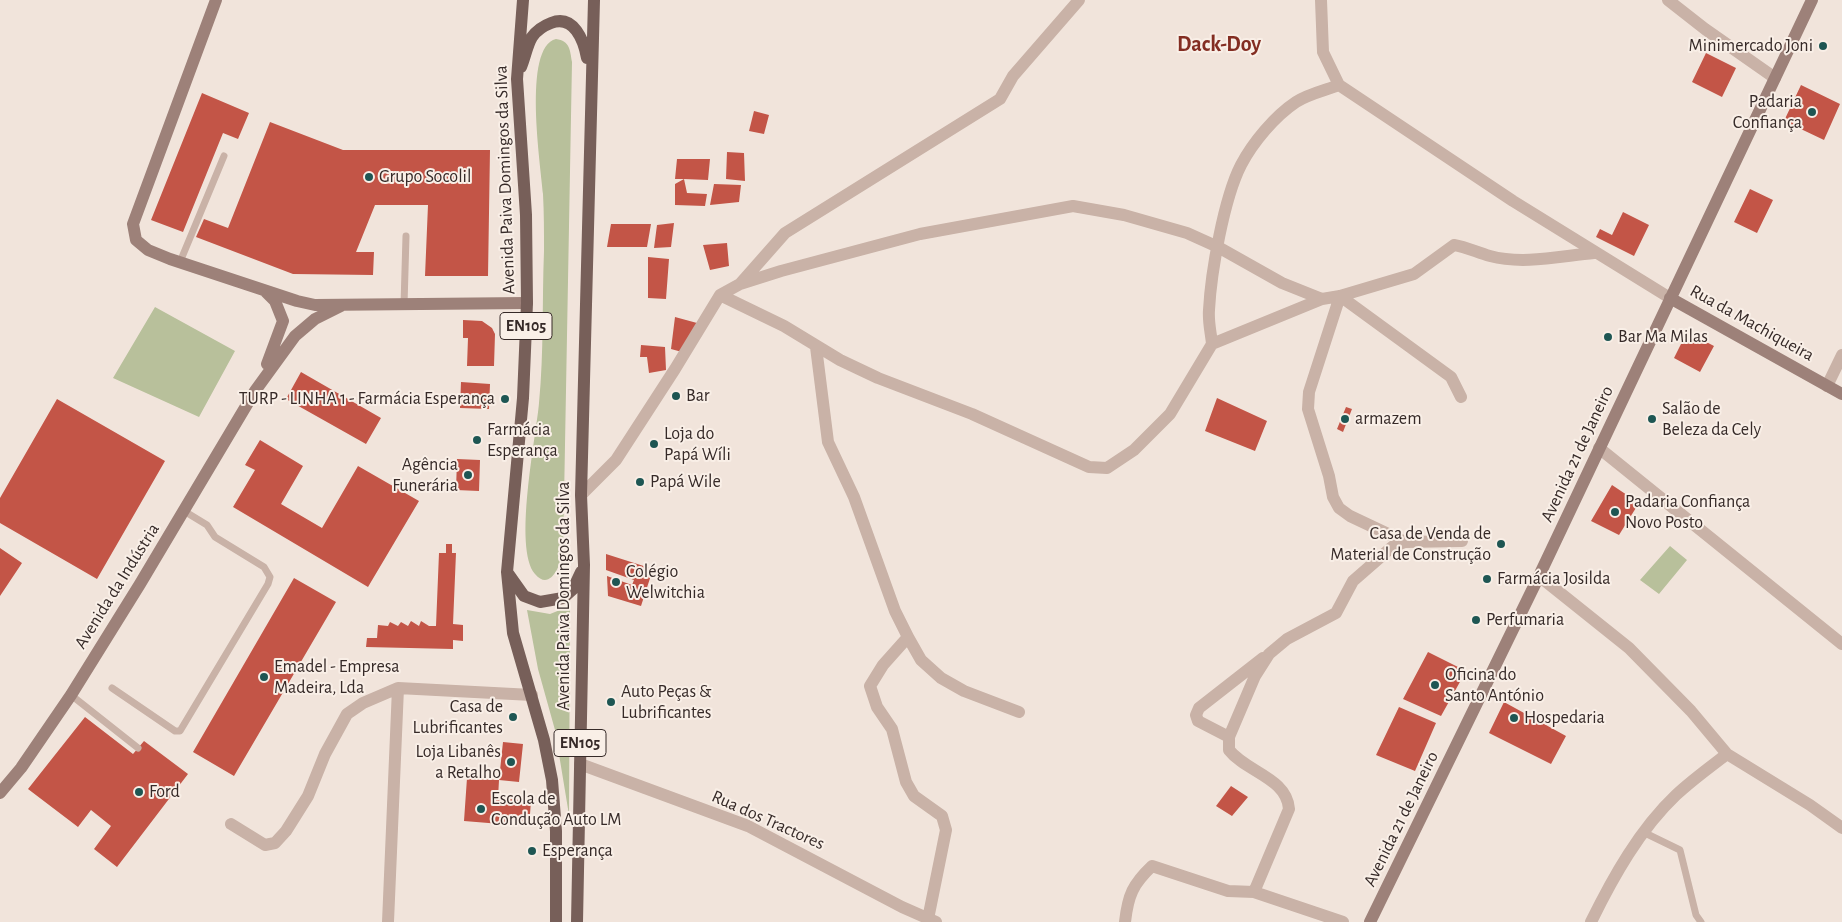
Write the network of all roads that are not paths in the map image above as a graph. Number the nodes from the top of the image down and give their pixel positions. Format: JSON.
{"nodes":[{"id":1,"x":216,"y":0,"type":"edge"},
{"id":2,"x":523,"y":0,"type":"edge"},
{"id":3,"x":594,"y":0,"type":"edge"},
{"id":4,"x":1079,"y":0,"type":"edge"},
{"id":5,"x":1321,"y":0,"type":"edge"},
{"id":6,"x":1668,"y":0,"type":"edge"},
{"id":7,"x":1812,"y":0,"type":"edge"},
{"id":8,"x":1775,"y":78,"type":"junction"},
{"id":9,"x":517,"y":79,"type":"junction"},
{"id":10,"x":592,"y":79,"type":"junction"},
{"id":11,"x":1339,"y":85,"type":"junction"},
{"id":12,"x":224,"y":156,"type":"dead end"},
{"id":13,"x":406,"y":236,"type":"dead end"},
{"id":14,"x":1218,"y":247,"type":"junction"},
{"id":15,"x":1594,"y":253,"type":"junction"},
{"id":16,"x":180,"y":262,"type":"junction"},
{"id":17,"x":740,"y":284,"type":"junction"},
{"id":18,"x":264,"y":290,"type":"junction"},
{"id":19,"x":720,"y":295,"type":"junction"},
{"id":20,"x":1340,"y":296,"type":"junction"},
{"id":21,"x":1670,"y":298,"type":"junction"},
{"id":22,"x":1322,"y":299,"type":"junction"},
{"id":23,"x":527,"y":303,"type":"junction"},
{"id":24,"x":345,"y":304,"type":"junction"},
{"id":25,"x":404,"y":305,"type":"junction"},
{"id":26,"x":1212,"y":344,"type":"junction"},
{"id":27,"x":816,"y":347,"type":"junction"},
{"id":28,"x":1842,"y":355,"type":"edge"},
{"id":29,"x":1827,"y":386,"type":"junction"},
{"id":30,"x":255,"y":391,"type":"junction"},
{"id":31,"x":1842,"y":394,"type":"edge"},
{"id":32,"x":1461,"y":397,"type":"dead end"},
{"id":33,"x":1599,"y":448,"type":"junction"},
{"id":34,"x":581,"y":495,"type":"junction"},
{"id":35,"x":184,"y":511,"type":"junction"},
{"id":36,"x":1462,"y":541,"type":"dead end"},
{"id":37,"x":1405,"y":542,"type":"junction"},
{"id":38,"x":584,"y":565,"type":"junction"},
{"id":39,"x":507,"y":572,"type":"junction"},
{"id":40,"x":1540,"y":576,"type":"junction"},
{"id":41,"x":908,"y":637,"type":"junction"},
{"id":42,"x":1842,"y":644,"type":"edge"},
{"id":43,"x":1269,"y":654,"type":"junction"},
{"id":44,"x":112,"y":688,"type":"dead end"},
{"id":45,"x":398,"y":688,"type":"junction"},
{"id":46,"x":71,"y":695,"type":"junction"},
{"id":47,"x":532,"y":695,"type":"junction"},
{"id":48,"x":1019,"y":712,"type":"dead end"},
{"id":49,"x":1229,"y":737,"type":"junction"},
{"id":50,"x":138,"y":748,"type":"dead end"},
{"id":51,"x":1727,"y":754,"type":"junction"},
{"id":52,"x":580,"y":764,"type":"junction"},
{"id":53,"x":0,"y":793,"type":"edge"},
{"id":54,"x":231,"y":824,"type":"dead end"},
{"id":55,"x":1842,"y":828,"type":"edge"},
{"id":56,"x":1644,"y":833,"type":"junction"},
{"id":57,"x":1254,"y":892,"type":"junction"},
{"id":58,"x":932,"y":920,"type":"edge"},
{"id":59,"x":388,"y":922,"type":"edge"},
{"id":60,"x":556,"y":922,"type":"edge"},
{"id":61,"x":578,"y":922,"type":"edge"},
{"id":62,"x":1126,"y":922,"type":"edge"},
{"id":63,"x":1343,"y":922,"type":"edge"},
{"id":64,"x":1370,"y":922,"type":"edge"},
{"id":65,"x":1591,"y":922,"type":"edge"},
{"id":66,"x":1701,"y":922,"type":"edge"}],
"edges":[{"from":1,"to":16,"type":"street"},
{"from":2,"to":9,"type":"main road","name":"Avenida Paiva Domingos da Silva","number":"EN105"},
{"from":3,"to":10,"type":"main road","name":"Avenida Paiva Domingos da Silva","number":"EN105"},
{"from":4,"to":17,"type":"street"},
{"from":5,"to":11,"type":"street"},
{"from":6,"to":8,"type":"street"},
{"from":7,"to":8,"type":"street","name":"Avenida 21 de Janeiro"},
{"from":8,"to":21,"type":"street","name":"Avenida 21 de Janeiro"},
{"from":9,"to":10,"type":"main road"},
{"from":9,"to":23,"type":"main road","name":"Avenida Paiva Domingos da Silva","number":"EN105"},
{"from":10,"to":34,"type":"main road","name":"Avenida Paiva Domingos da Silva","number":"EN105"},
{"from":11,"to":14,"type":"street"},
{"from":11,"to":15,"type":"street"},
{"from":12,"to":16,"type":"lane"},
{"from":13,"to":25,"type":"lane"},
{"from":14,"to":17,"type":"street"},
{"from":14,"to":22,"type":"street"},
{"from":14,"to":26,"type":"street"},
{"from":15,"to":20,"type":"street"},
{"from":15,"to":21,"type":"street"},
{"from":16,"to":18,"type":"street"},
{"from":17,"to":19,"type":"street"},
{"from":18,"to":24,"type":"street"},
{"from":18,"to":30,"type":"street","name":"Avenida da Indústria"},
{"from":19,"to":27,"type":"street"},
{"from":19,"to":34,"type":"street"},
{"from":20,"to":22,"type":"street"},
{"from":20,"to":32,"type":"street"},
{"from":20,"to":37,"type":"street"},
{"from":21,"to":29,"type":"street","name":"Rua da Machiqueira"},
{"from":21,"to":33,"type":"street","name":"Avenida 21 de Janeiro"},
{"from":22,"to":26,"type":"street"},
{"from":23,"to":25,"type":"street"},
{"from":23,"to":39,"type":"main road","name":"Avenida Paiva Domingos da Silva","number":"EN105"},
{"from":24,"to":25,"type":"street"},
{"from":24,"to":30,"type":"street","name":"Avenida da Indústria"},
{"from":26,"to":27,"type":"street"},
{"from":27,"to":41,"type":"street"},
{"from":28,"to":29,"type":"street"},
{"from":29,"to":31,"type":"street","name":"Rua da Machiqueira"},
{"from":30,"to":35,"type":"street","name":"Avenida da Indústria"},
{"from":33,"to":40,"type":"street","name":"Avenida 21 de Janeiro"},
{"from":33,"to":42,"type":"street"},
{"from":34,"to":38,"type":"main road","name":"Avenida Paiva Domingos da Silva","number":"EN105"},
{"from":35,"to":44,"type":"lane"},
{"from":35,"to":46,"type":"street","name":"Avenida da Indústria"},
{"from":36,"to":37,"type":"street"},
{"from":37,"to":43,"type":"street"},
{"from":38,"to":39,"type":"main road"},
{"from":38,"to":52,"type":"main road","name":"Avenida Paiva Domingos da Silva","number":"EN105"},
{"from":39,"to":47,"type":"main road","name":"Avenida Paiva Domingos da Silva","number":"EN105"},
{"from":40,"to":51,"type":"street"},
{"from":40,"to":64,"type":"street","name":"Avenida 21 de Janeiro"},
{"from":41,"to":48,"type":"street"},
{"from":41,"to":58,"type":"street"},
{"from":43,"to":49,"type":"street"},
{"from":43,"to":49,"type":"street"},
{"from":45,"to":47,"type":"street"},
{"from":45,"to":54,"type":"street"},
{"from":45,"to":59,"type":"street"},
{"from":46,"to":50,"type":"lane"},
{"from":46,"to":53,"type":"street","name":"Avenida da Indústria"},
{"from":47,"to":60,"type":"main road","name":"Avenida Paiva Domingos da Silva","number":"EN105"},
{"from":49,"to":57,"type":"street"},
{"from":51,"to":55,"type":"street"},
{"from":51,"to":56,"type":"street"},
{"from":52,"to":58,"type":"street","name":"Rua dos Tractores"},
{"from":52,"to":61,"type":"main road","name":"Avenida Paiva Domingos da Silva","number":"EN105"},
{"from":56,"to":65,"type":"street"},
{"from":56,"to":66,"type":"lane"},
{"from":57,"to":62,"type":"street"},
{"from":57,"to":63,"type":"street"}]}
